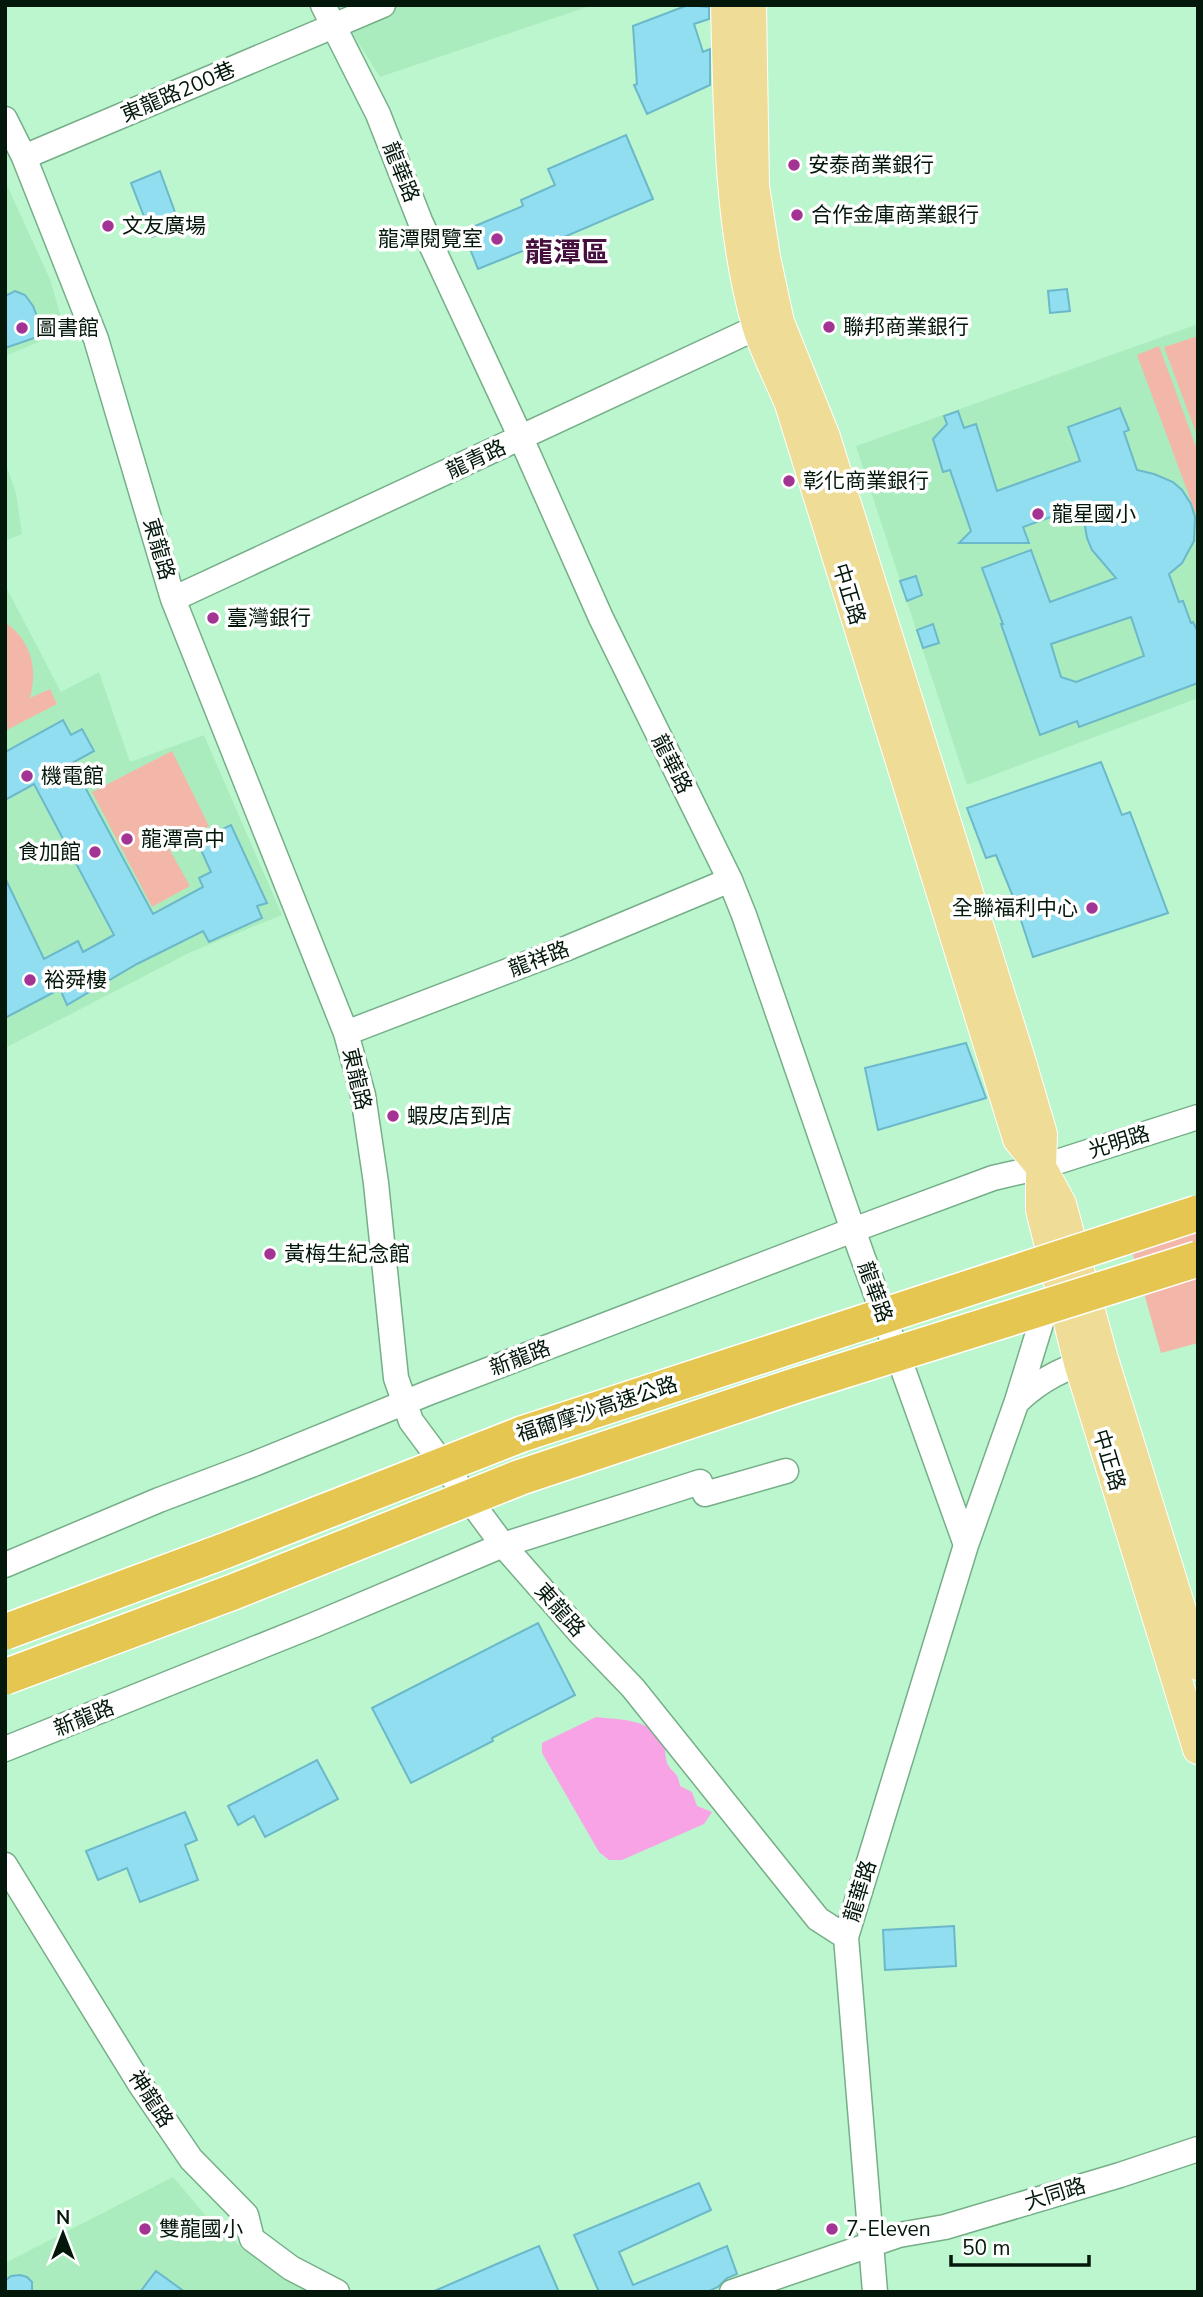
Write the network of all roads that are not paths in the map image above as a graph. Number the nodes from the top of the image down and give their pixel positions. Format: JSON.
{"nodes":[{"id":1,"x":383,"y":5,"type":"edge"},
{"id":2,"x":726,"y":5,"type":"edge"},
{"id":3,"x":751,"y":5,"type":"edge"},
{"id":4,"x":328,"y":16,"type":"edge"},
{"id":5,"x":5,"y":119,"type":"edge"},
{"id":6,"x":24,"y":157,"type":"junction"},
{"id":7,"x":768,"y":325,"type":"junction"},
{"id":8,"x":522,"y":438,"type":"junction"},
{"id":9,"x":173,"y":599,"type":"junction"},
{"id":10,"x":730,"y":880,"type":"junction"},
{"id":11,"x":346,"y":1032,"type":"junction"},
{"id":12,"x":1198,"y":1117,"type":"edge"},
{"id":13,"x":1041,"y":1167,"type":"junction"},
{"id":14,"x":1198,"y":1213,"type":"edge"},
{"id":15,"x":853,"y":1230,"type":"junction"},
{"id":16,"x":1198,"y":1259,"type":"edge"},
{"id":17,"x":1072,"y":1290,"type":"junction"},
{"id":18,"x":1091,"y":1361,"type":"junction"},
{"id":19,"x":1017,"y":1401,"type":"junction"},
{"id":20,"x":406,"y":1402,"type":"junction"},
{"id":21,"x":786,"y":1471,"type":"dead end"},
{"id":22,"x":503,"y":1545,"type":"junction"},
{"id":23,"x":966,"y":1545,"type":"junction"},
{"id":24,"x":5,"y":1564,"type":"edge"},
{"id":25,"x":5,"y":1632,"type":"edge"},
{"id":26,"x":1198,"y":1665,"type":"edge"},
{"id":27,"x":5,"y":1677,"type":"edge"},
{"id":28,"x":5,"y":1749,"type":"edge"},
{"id":29,"x":1198,"y":1749,"type":"edge"},
{"id":30,"x":5,"y":1865,"type":"edge"},
{"id":31,"x":846,"y":1937,"type":"junction"},
{"id":32,"x":1198,"y":2149,"type":"edge"},
{"id":33,"x":870,"y":2244,"type":"junction"},
{"id":34,"x":337,"y":2292,"type":"edge"},
{"id":35,"x":732,"y":2292,"type":"edge"},
{"id":36,"x":875,"y":2292,"type":"edge"}],
"edges":[{"from":1,"to":4,"type":"street","name":"東龍路200巷"},
{"from":2,"to":7,"type":"main road","name":"中正路"},
{"from":3,"to":7,"type":"main road","name":"中正路"},
{"from":4,"to":6,"type":"street","name":"東龍路200巷"},
{"from":4,"to":8,"type":"street","name":"龍華路"},
{"from":5,"to":6,"type":"street","name":"東龍路"},
{"from":6,"to":9,"type":"street","name":"東龍路"},
{"from":7,"to":8,"type":"street","name":"龍青路"},
{"from":7,"to":13,"type":"main road","name":"中正路"},
{"from":8,"to":9,"type":"street","name":"龍青路"},
{"from":8,"to":10,"type":"street","name":"龍華路"},
{"from":9,"to":11,"type":"street","name":"東龍路"},
{"from":10,"to":11,"type":"street","name":"龍祥路"},
{"from":10,"to":15,"type":"street","name":"龍華路"},
{"from":11,"to":20,"type":"street","name":"東龍路"},
{"from":12,"to":13,"type":"street","name":"光明路"},
{"from":13,"to":15,"type":"street","name":"新龍路"},
{"from":13,"to":17,"type":"main road","name":"中正路"},
{"from":14,"to":25,"type":"highway","name":"福爾摩沙高速公路","bridge":true},
{"from":15,"to":20,"type":"street","name":"新龍路"},
{"from":15,"to":23,"type":"street","name":"龍華路"},
{"from":16,"to":27,"type":"highway","name":"福爾摩沙高速公路","bridge":true},
{"from":17,"to":18,"type":"main road","name":"中正路"},
{"from":17,"to":19,"type":"street","name":"龍華路"},
{"from":18,"to":19,"type":"street"},
{"from":18,"to":26,"type":"main road","name":"中正路"},
{"from":18,"to":29,"type":"main road","name":"中正路"},
{"from":19,"to":23,"type":"street","name":"龍華路"},
{"from":20,"to":22,"type":"street","name":"東龍路"},
{"from":20,"to":24,"type":"street","name":"新龍路"},
{"from":21,"to":22,"type":"street","name":"新龍路"},
{"from":22,"to":28,"type":"street","name":"新龍路"},
{"from":22,"to":31,"type":"street","name":"東龍路"},
{"from":23,"to":31,"type":"street","name":"龍華路"},
{"from":30,"to":34,"type":"street","name":"神龍路"},
{"from":31,"to":33,"type":"street","name":"龍華路"},
{"from":32,"to":33,"type":"street","name":"大同路"},
{"from":33,"to":35,"type":"street"},
{"from":33,"to":36,"type":"street","name":"龍華路"}]}
